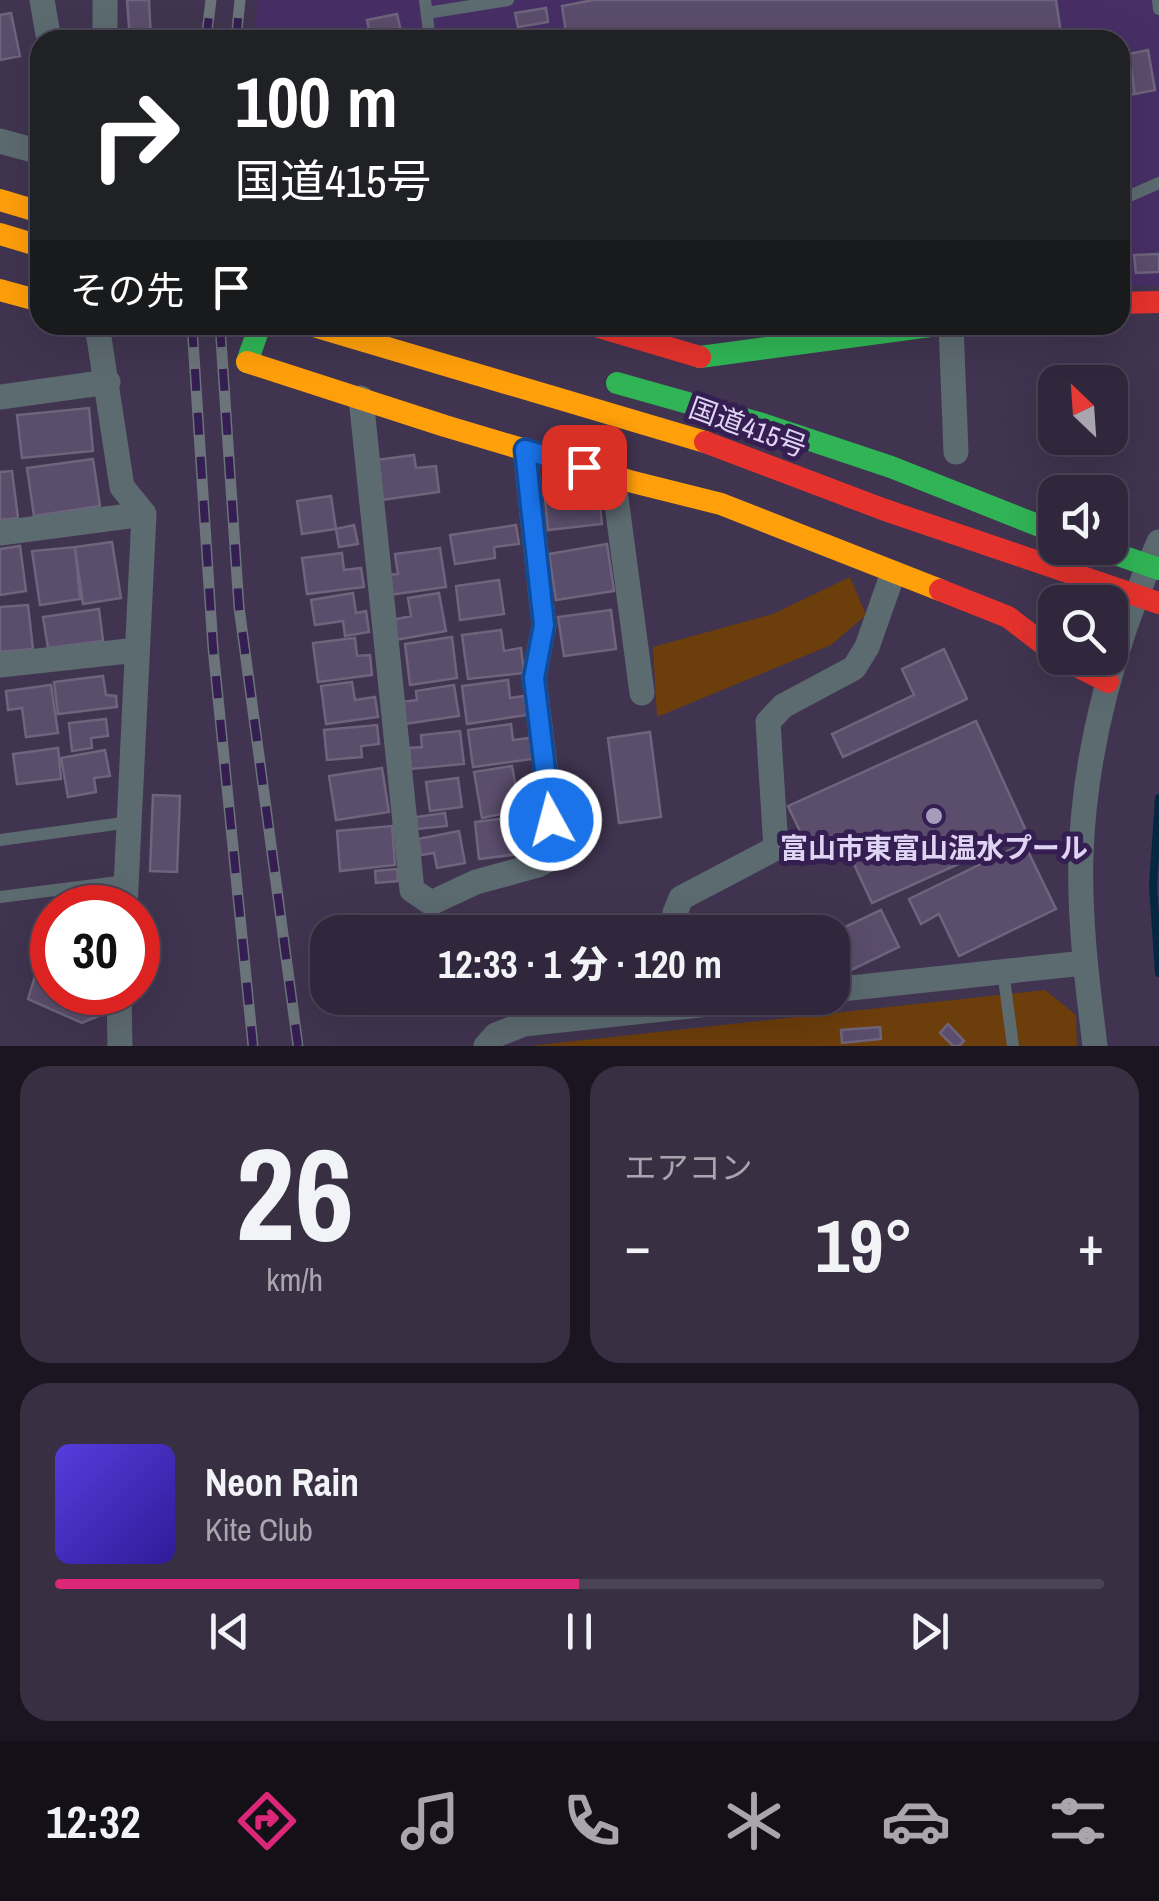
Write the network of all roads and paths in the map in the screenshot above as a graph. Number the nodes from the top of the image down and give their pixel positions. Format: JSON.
{"nodes":[{"id":1,"x":42,"y":0,"type":"edge"},
{"id":2,"x":105,"y":0,"type":"edge"},
{"id":3,"x":508,"y":0,"type":"edge"},
{"id":4,"x":1158,"y":0,"type":"edge"},
{"id":5,"x":426,"y":6,"type":"edge"},
{"id":6,"x":1159,"y":9,"type":"edge"},
{"id":7,"x":47,"y":30,"type":"edge"},
{"id":8,"x":105,"y":30,"type":"edge"},
{"id":9,"x":0,"y":141,"type":"edge"},
{"id":10,"x":30,"y":149,"type":"edge"},
{"id":11,"x":1159,"y":183,"type":"edge"},
{"id":12,"x":1130,"y":196,"type":"edge"},
{"id":13,"x":0,"y":200,"type":"edge"},
{"id":14,"x":30,"y":209,"type":"edge"},
{"id":15,"x":0,"y":234,"type":"edge"},
{"id":16,"x":30,"y":243,"type":"edge"},
{"id":17,"x":0,"y":290,"type":"edge"},
{"id":18,"x":30,"y":298,"type":"edge"},
{"id":19,"x":1159,"y":302,"type":"edge"},
{"id":20,"x":1130,"y":303,"type":"edge"},
{"id":21,"x":99,"y":335,"type":"edge"},
{"id":22,"x":256,"y":335,"type":"edge"},
{"id":23,"x":344,"y":335,"type":"edge"},
{"id":24,"x":625,"y":335,"type":"edge"},
{"id":25,"x":850,"y":335,"type":"edge"},
{"id":26,"x":950,"y":335,"type":"edge"},
{"id":27,"x":594,"y":376,"type":"dead end"},
{"id":28,"x":108,"y":382,"type":"junction"},
{"id":29,"x":0,"y":396,"type":"edge"},
{"id":30,"x":361,"y":398,"type":"junction"},
{"id":31,"x":525,"y":450,"type":"junction"},
{"id":32,"x":956,"y":452,"type":"dead end"},
{"id":33,"x":614,"y":475,"type":"junction"},
{"id":34,"x":144,"y":514,"type":"junction"},
{"id":35,"x":1038,"y":525,"type":"edge"},
{"id":36,"x":0,"y":533,"type":"edge"},
{"id":37,"x":1128,"y":554,"type":"edge"},
{"id":38,"x":1156,"y":559,"type":"edge"},
{"id":39,"x":893,"y":573,"type":"junction"},
{"id":40,"x":1148,"y":599,"type":"edge"},
{"id":41,"x":1038,"y":640,"type":"edge"},
{"id":42,"x":136,"y":650,"type":"junction"},
{"id":43,"x":0,"y":665,"type":"edge"},
{"id":44,"x":1095,"y":675,"type":"edge"},
{"id":45,"x":1108,"y":682,"type":"junction"},
{"id":46,"x":642,"y":693,"type":"dead end"},
{"id":47,"x":130,"y":822,"type":"junction"},
{"id":48,"x":0,"y":840,"type":"edge"},
{"id":49,"x":127,"y":881,"type":"junction"},
{"id":50,"x":127,"y":885,"type":"edge"},
{"id":51,"x":0,"y":898,"type":"edge"},
{"id":52,"x":675,"y":915,"type":"edge"},
{"id":53,"x":1084,"y":963,"type":"junction"},
{"id":54,"x":1003,"y":971,"type":"junction"},
{"id":55,"x":850,"y":988,"type":"edge"},
{"id":56,"x":119,"y":1015,"type":"edge"},
{"id":57,"x":589,"y":1015,"type":"edge"},
{"id":58,"x":120,"y":1046,"type":"edge"},
{"id":59,"x":486,"y":1046,"type":"edge"},
{"id":60,"x":1014,"y":1046,"type":"edge"},
{"id":61,"x":1095,"y":1046,"type":"edge"}],
"edges":[{"from":1,"to":7,"type":"street"},
{"from":2,"to":8,"type":"street"},
{"from":3,"to":5,"type":"lane"},
{"from":4,"to":6,"type":"lane"},
{"from":9,"to":10,"type":"street"},
{"from":11,"to":12,"type":"lane"},
{"from":13,"to":14,"type":"main road"},
{"from":15,"to":16,"type":"main road"},
{"from":17,"to":18,"type":"main road"},
{"from":19,"to":20,"type":"main road"},
{"from":21,"to":28,"type":"street"},
{"from":22,"to":30,"type":"main road"},
{"from":23,"to":40,"type":"main road","name":"国道415号"},
{"from":24,"to":25,"type":"main road"},
{"from":26,"to":32,"type":"street"},
{"from":27,"to":35,"type":"main road","name":"国道415号"},
{"from":28,"to":29,"type":"street"},
{"from":28,"to":34,"type":"street"},
{"from":30,"to":31,"type":"main road"},
{"from":30,"to":31,"type":"street"},
{"from":31,"to":33,"type":"main road"},
{"from":33,"to":39,"type":"main road"},
{"from":33,"to":46,"type":"street"},
{"from":34,"to":36,"type":"street"},
{"from":34,"to":42,"type":"street"},
{"from":37,"to":38,"type":"main road"},
{"from":38,"to":40,"type":"street"},
{"from":39,"to":41,"type":"main road"},
{"from":39,"to":52,"type":"street"},
{"from":40,"to":45,"type":"street"},
{"from":42,"to":43,"type":"street"},
{"from":42,"to":47,"type":"street"},
{"from":44,"to":45,"type":"main road"},
{"from":45,"to":53,"type":"street"},
{"from":47,"to":48,"type":"lane"},
{"from":47,"to":49,"type":"street"},
{"from":49,"to":50,"type":"street"},
{"from":49,"to":51,"type":"lane"},
{"from":53,"to":54,"type":"street"},
{"from":53,"to":61,"type":"street"},
{"from":54,"to":55,"type":"street"},
{"from":54,"to":60,"type":"lane"},
{"from":56,"to":58,"type":"street"},
{"from":57,"to":59,"type":"street"}]}
